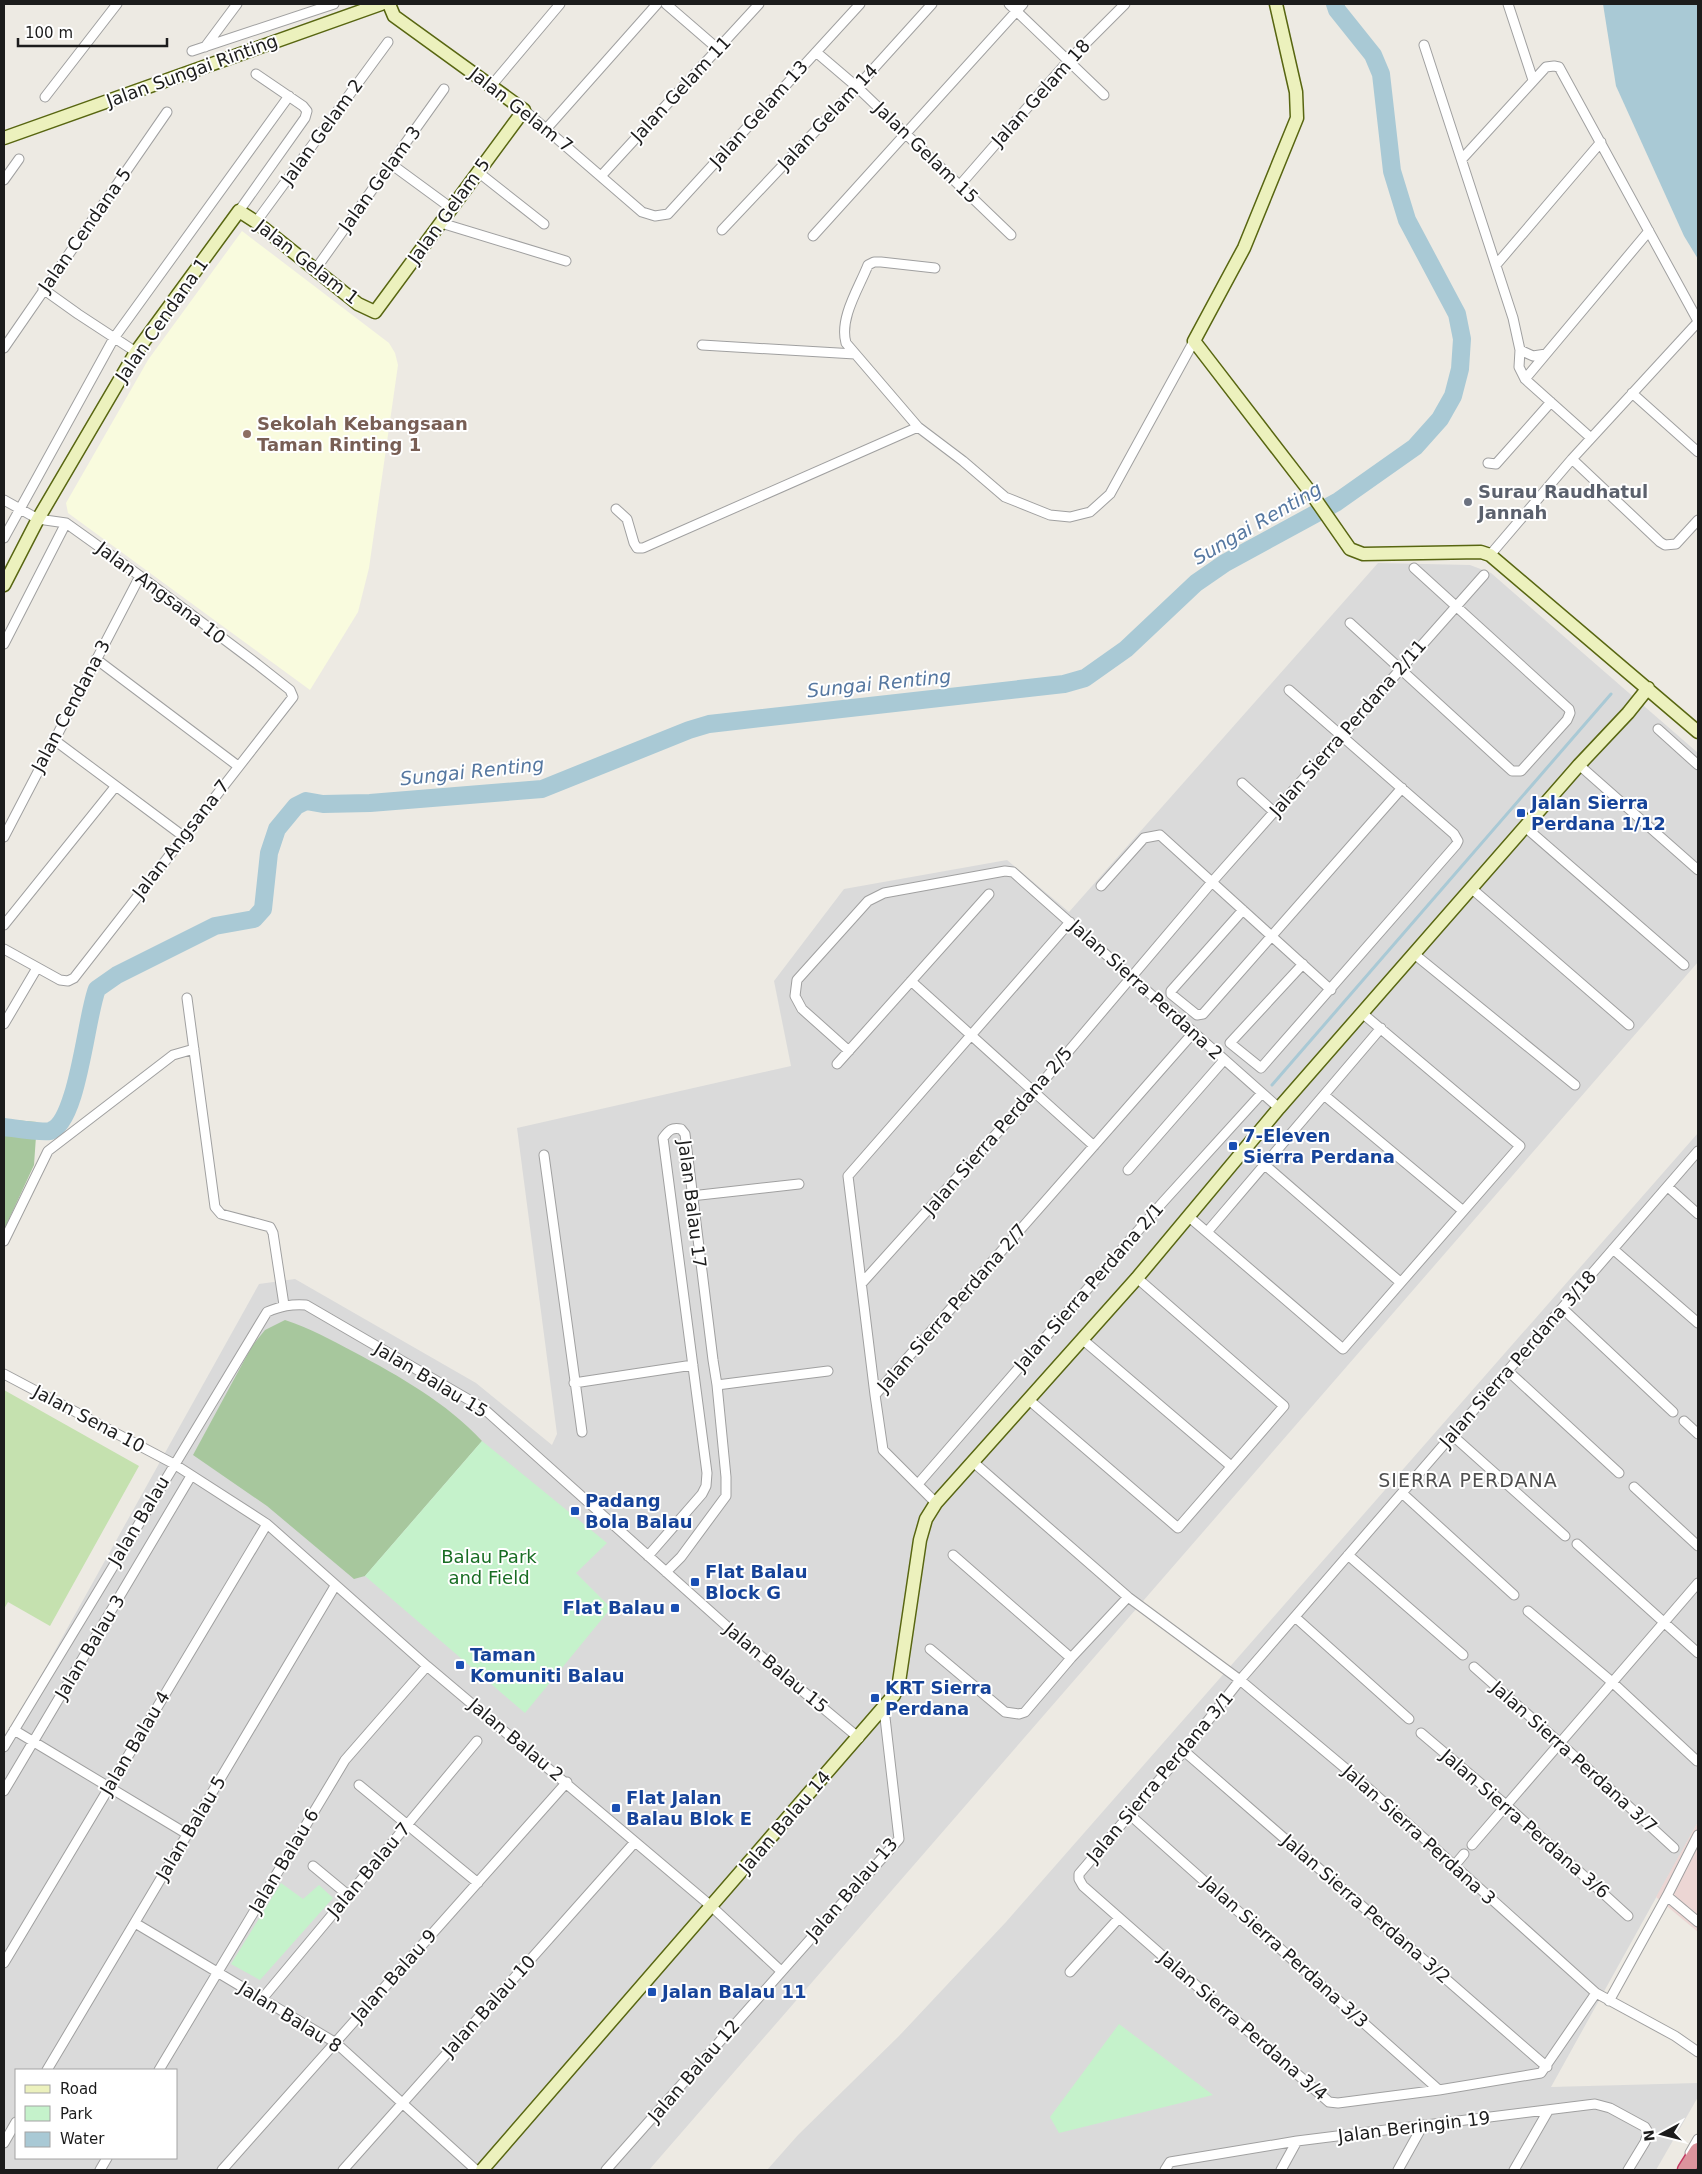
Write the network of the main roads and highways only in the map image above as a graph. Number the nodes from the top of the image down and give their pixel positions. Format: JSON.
{"nodes":[{"id":1,"x":1698,"y":2151,"type":"edge"},
{"id":2,"x":1686,"y":2170,"type":"edge"}],
"edges":[{"from":1,"to":2,"type":"highway"}]}
